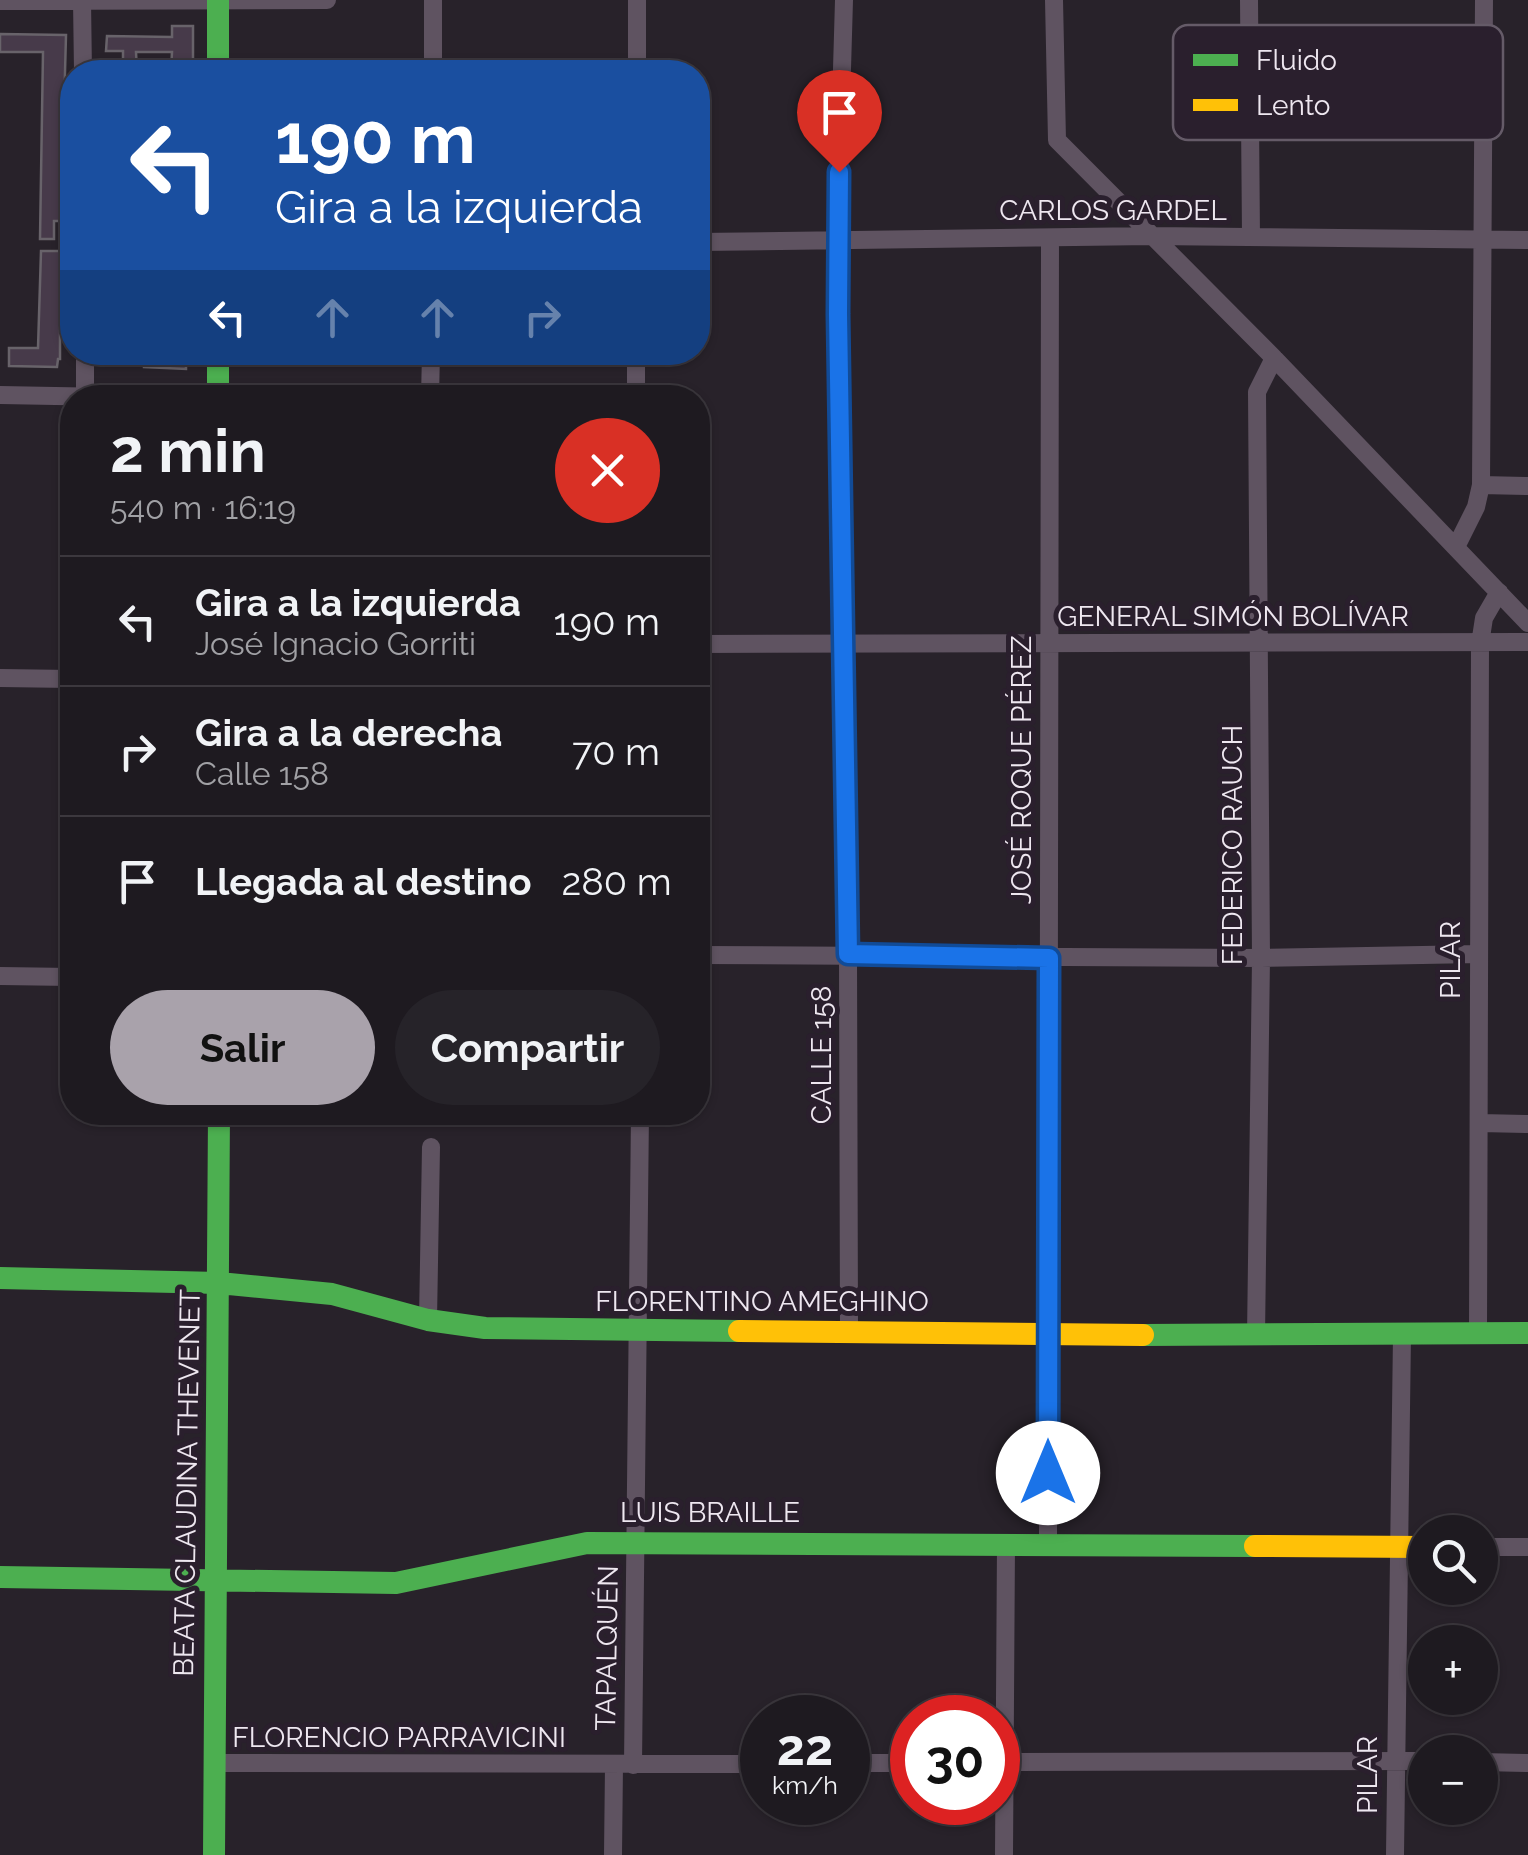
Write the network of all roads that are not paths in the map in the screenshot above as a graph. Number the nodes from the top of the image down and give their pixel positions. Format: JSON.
{"nodes":[{"id":1,"x":82,"y":0,"type":"edge"},
{"id":2,"x":218,"y":0,"type":"edge"},
{"id":3,"x":326,"y":0,"type":"edge"},
{"id":4,"x":433,"y":0,"type":"edge"},
{"id":5,"x":636,"y":0,"type":"edge"},
{"id":6,"x":844,"y":0,"type":"edge"},
{"id":7,"x":1054,"y":0,"type":"edge"},
{"id":8,"x":1250,"y":0,"type":"edge"},
{"id":9,"x":1484,"y":0,"type":"edge"},
{"id":10,"x":0,"y":1,"type":"edge"},
{"id":11,"x":1250,"y":25,"type":"edge"},
{"id":12,"x":1484,"y":25,"type":"edge"},
{"id":13,"x":83,"y":60,"type":"edge"},
{"id":14,"x":218,"y":60,"type":"edge"},
{"id":15,"x":432,"y":60,"type":"edge"},
{"id":16,"x":636,"y":60,"type":"edge"},
{"id":17,"x":1251,"y":140,"type":"edge"},
{"id":18,"x":1483,"y":140,"type":"edge"},
{"id":19,"x":1152,"y":236,"type":"junction"},
{"id":20,"x":1252,"y":237,"type":"junction"},
{"id":21,"x":1050,"y":238,"type":"junction"},
{"id":22,"x":1482,"y":240,"type":"junction"},
{"id":23,"x":1528,"y":240,"type":"edge"},
{"id":24,"x":837,"y":241,"type":"junction"},
{"id":25,"x":710,"y":242,"type":"edge"},
{"id":26,"x":1274,"y":358,"type":"junction"},
{"id":27,"x":60,"y":394,"type":"edge"},
{"id":28,"x":0,"y":395,"type":"edge"},
{"id":29,"x":1481,"y":485,"type":"junction"},
{"id":30,"x":1528,"y":486,"type":"edge"},
{"id":31,"x":1456,"y":547,"type":"junction"},
{"id":32,"x":1499,"y":592,"type":"junction"},
{"id":33,"x":1528,"y":623,"type":"edge"},
{"id":34,"x":1528,"y":642,"type":"edge"},
{"id":35,"x":842,"y":643,"type":"junction"},
{"id":36,"x":1258,"y":643,"type":"junction"},
{"id":37,"x":710,"y":644,"type":"edge"},
{"id":38,"x":1049,"y":644,"type":"junction"},
{"id":39,"x":1480,"y":644,"type":"junction"},
{"id":40,"x":0,"y":678,"type":"edge"},
{"id":41,"x":60,"y":679,"type":"edge"},
{"id":42,"x":848,"y":954,"type":"junction"},
{"id":43,"x":1477,"y":954,"type":"junction"},
{"id":44,"x":710,"y":955,"type":"edge"},
{"id":45,"x":1049,"y":958,"type":"junction"},
{"id":46,"x":1260,"y":958,"type":"junction"},
{"id":47,"x":0,"y":976,"type":"edge"},
{"id":48,"x":60,"y":976,"type":"edge"},
{"id":49,"x":1480,"y":1123,"type":"junction"},
{"id":50,"x":1528,"y":1124,"type":"edge"},
{"id":51,"x":220,"y":1125,"type":"edge"},
{"id":52,"x":640,"y":1125,"type":"edge"},
{"id":53,"x":431,"y":1147,"type":"dead end"},
{"id":54,"x":0,"y":1278,"type":"edge"},
{"id":55,"x":219,"y":1282,"type":"junction"},
{"id":56,"x":428,"y":1320,"type":"junction"},
{"id":57,"x":849,"y":1330,"type":"junction"},
{"id":58,"x":638,"y":1331,"type":"junction"},
{"id":59,"x":1048,"y":1332,"type":"junction"},
{"id":60,"x":1478,"y":1333,"type":"junction"},
{"id":61,"x":1528,"y":1333,"type":"edge"},
{"id":62,"x":1402,"y":1335,"type":"junction"},
{"id":63,"x":1256,"y":1336,"type":"junction"},
{"id":64,"x":637,"y":1542,"type":"junction"},
{"id":65,"x":1006,"y":1543,"type":"junction"},
{"id":66,"x":1048,"y":1543,"type":"junction"},
{"id":67,"x":1397,"y":1547,"type":"junction"},
{"id":68,"x":1408,"y":1547,"type":"edge"},
{"id":69,"x":1498,"y":1547,"type":"edge"},
{"id":70,"x":1528,"y":1547,"type":"edge"},
{"id":71,"x":0,"y":1576,"type":"edge"},
{"id":72,"x":215,"y":1579,"type":"junction"},
{"id":73,"x":1003,"y":1695,"type":"edge"},
{"id":74,"x":1394,"y":1760,"type":"junction"},
{"id":75,"x":1408,"y":1760,"type":"edge"},
{"id":76,"x":1020,"y":1762,"type":"edge"},
{"id":77,"x":1498,"y":1762,"type":"edge"},
{"id":78,"x":215,"y":1763,"type":"junction"},
{"id":79,"x":1528,"y":1763,"type":"edge"},
{"id":80,"x":740,"y":1764,"type":"edge"},
{"id":81,"x":624,"y":1765,"type":"junction"},
{"id":82,"x":1003,"y":1825,"type":"edge"},
{"id":83,"x":214,"y":1855,"type":"edge"},
{"id":84,"x":613,"y":1855,"type":"edge"},
{"id":85,"x":1004,"y":1855,"type":"edge"},
{"id":86,"x":1395,"y":1855,"type":"edge"}],
"edges":[{"from":1,"to":2,"type":"street"},
{"from":1,"to":10,"type":"street"},
{"from":1,"to":13,"type":"street"},
{"from":2,"to":3,"type":"street"},
{"from":2,"to":14,"type":"street"},
{"from":4,"to":15,"type":"street"},
{"from":5,"to":16,"type":"street"},
{"from":6,"to":24,"type":"street","name":"CALLE 158"},
{"from":7,"to":19,"type":"street"},
{"from":8,"to":11,"type":"street"},
{"from":9,"to":12,"type":"street"},
{"from":17,"to":20,"type":"street"},
{"from":18,"to":22,"type":"street"},
{"from":19,"to":20,"type":"street","name":"CARLOS GARDEL"},
{"from":19,"to":21,"type":"street","name":"CARLOS GARDEL"},
{"from":19,"to":26,"type":"street"},
{"from":20,"to":22,"type":"street","name":"CARLOS GARDEL"},
{"from":21,"to":24,"type":"street","name":"CARLOS GARDEL"},
{"from":21,"to":38,"type":"street","name":"JOSÉ ROQUE PÉREZ"},
{"from":22,"to":23,"type":"street","name":"CARLOS GARDEL"},
{"from":22,"to":29,"type":"street"},
{"from":24,"to":25,"type":"street","name":"CARLOS GARDEL"},
{"from":24,"to":35,"type":"street","name":"CALLE 158"},
{"from":26,"to":31,"type":"street"},
{"from":26,"to":36,"type":"street","name":"FEDERICO RAUCH"},
{"from":27,"to":28,"type":"street"},
{"from":29,"to":30,"type":"street"},
{"from":29,"to":31,"type":"street"},
{"from":31,"to":32,"type":"street"},
{"from":32,"to":33,"type":"street"},
{"from":32,"to":39,"type":"street","name":"PILAR"},
{"from":34,"to":39,"type":"street","name":"GENERAL SIMÓN BOLÍVAR"},
{"from":35,"to":37,"type":"street","name":"GENERAL SIMÓN BOLÍVAR"},
{"from":35,"to":38,"type":"street","name":"GENERAL SIMÓN BOLÍVAR"},
{"from":35,"to":42,"type":"street","name":"CALLE 158"},
{"from":36,"to":38,"type":"street","name":"GENERAL SIMÓN BOLÍVAR"},
{"from":36,"to":39,"type":"street","name":"GENERAL SIMÓN BOLÍVAR"},
{"from":36,"to":46,"type":"street","name":"FEDERICO RAUCH"},
{"from":38,"to":45,"type":"street","name":"JOSÉ ROQUE PÉREZ"},
{"from":39,"to":43,"type":"street","name":"PILAR"},
{"from":40,"to":41,"type":"street"},
{"from":42,"to":44,"type":"street"},
{"from":42,"to":45,"type":"street"},
{"from":42,"to":57,"type":"street","name":"CALLE 158"},
{"from":43,"to":46,"type":"street"},
{"from":43,"to":49,"type":"street","name":"PILAR"},
{"from":45,"to":46,"type":"street"},
{"from":45,"to":59,"type":"street","name":"JOSÉ ROQUE PÉREZ"},
{"from":46,"to":63,"type":"street","name":"FEDERICO RAUCH"},
{"from":47,"to":48,"type":"street"},
{"from":49,"to":50,"type":"street"},
{"from":49,"to":60,"type":"street","name":"PILAR"},
{"from":51,"to":55,"type":"street","name":"BEATA CLAUDINA THEVENET"},
{"from":52,"to":58,"type":"street","name":"TAPALQUÉN"},
{"from":53,"to":56,"type":"street"},
{"from":54,"to":55,"type":"street","name":"FLORENTINO AMEGHINO"},
{"from":55,"to":56,"type":"street","name":"FLORENTINO AMEGHINO"},
{"from":55,"to":72,"type":"street","name":"BEATA CLAUDINA THEVENET"},
{"from":56,"to":58,"type":"street","name":"FLORENTINO AMEGHINO"},
{"from":57,"to":58,"type":"street","name":"FLORENTINO AMEGHINO"},
{"from":57,"to":59,"type":"street","name":"FLORENTINO AMEGHINO"},
{"from":58,"to":64,"type":"street","name":"TAPALQUÉN"},
{"from":59,"to":63,"type":"street","name":"FLORENTINO AMEGHINO"},
{"from":59,"to":66,"type":"street","name":"JOSÉ ROQUE PÉREZ"},
{"from":60,"to":61,"type":"street","name":"FLORENTINO AMEGHINO"},
{"from":60,"to":62,"type":"street","name":"FLORENTINO AMEGHINO"},
{"from":62,"to":63,"type":"street","name":"FLORENTINO AMEGHINO"},
{"from":62,"to":67,"type":"street","name":"PILAR"},
{"from":64,"to":65,"type":"street","name":"LUIS BRAILLE"},
{"from":64,"to":72,"type":"street","name":"LUIS BRAILLE"},
{"from":64,"to":81,"type":"street","name":"TAPALQUÉN"},
{"from":65,"to":66,"type":"street","name":"LUIS BRAILLE"},
{"from":65,"to":73,"type":"street"},
{"from":66,"to":67,"type":"street","name":"LUIS BRAILLE"},
{"from":67,"to":68,"type":"street","name":"LUIS BRAILLE"},
{"from":67,"to":74,"type":"street","name":"PILAR"},
{"from":69,"to":70,"type":"street"},
{"from":71,"to":72,"type":"street","name":"LUIS BRAILLE"},
{"from":72,"to":78,"type":"street","name":"BEATA CLAUDINA THEVENET"},
{"from":74,"to":75,"type":"street"},
{"from":74,"to":76,"type":"street"},
{"from":74,"to":86,"type":"street","name":"PILAR"},
{"from":77,"to":79,"type":"street"},
{"from":78,"to":81,"type":"street","name":"FLORENCIO PARRAVICINI"},
{"from":78,"to":83,"type":"street","name":"BEATA CLAUDINA THEVENET"},
{"from":80,"to":81,"type":"street","name":"FLORENCIO PARRAVICINI"},
{"from":81,"to":84,"type":"street","name":"TAPALQUÉN"},
{"from":82,"to":85,"type":"street"}]}
